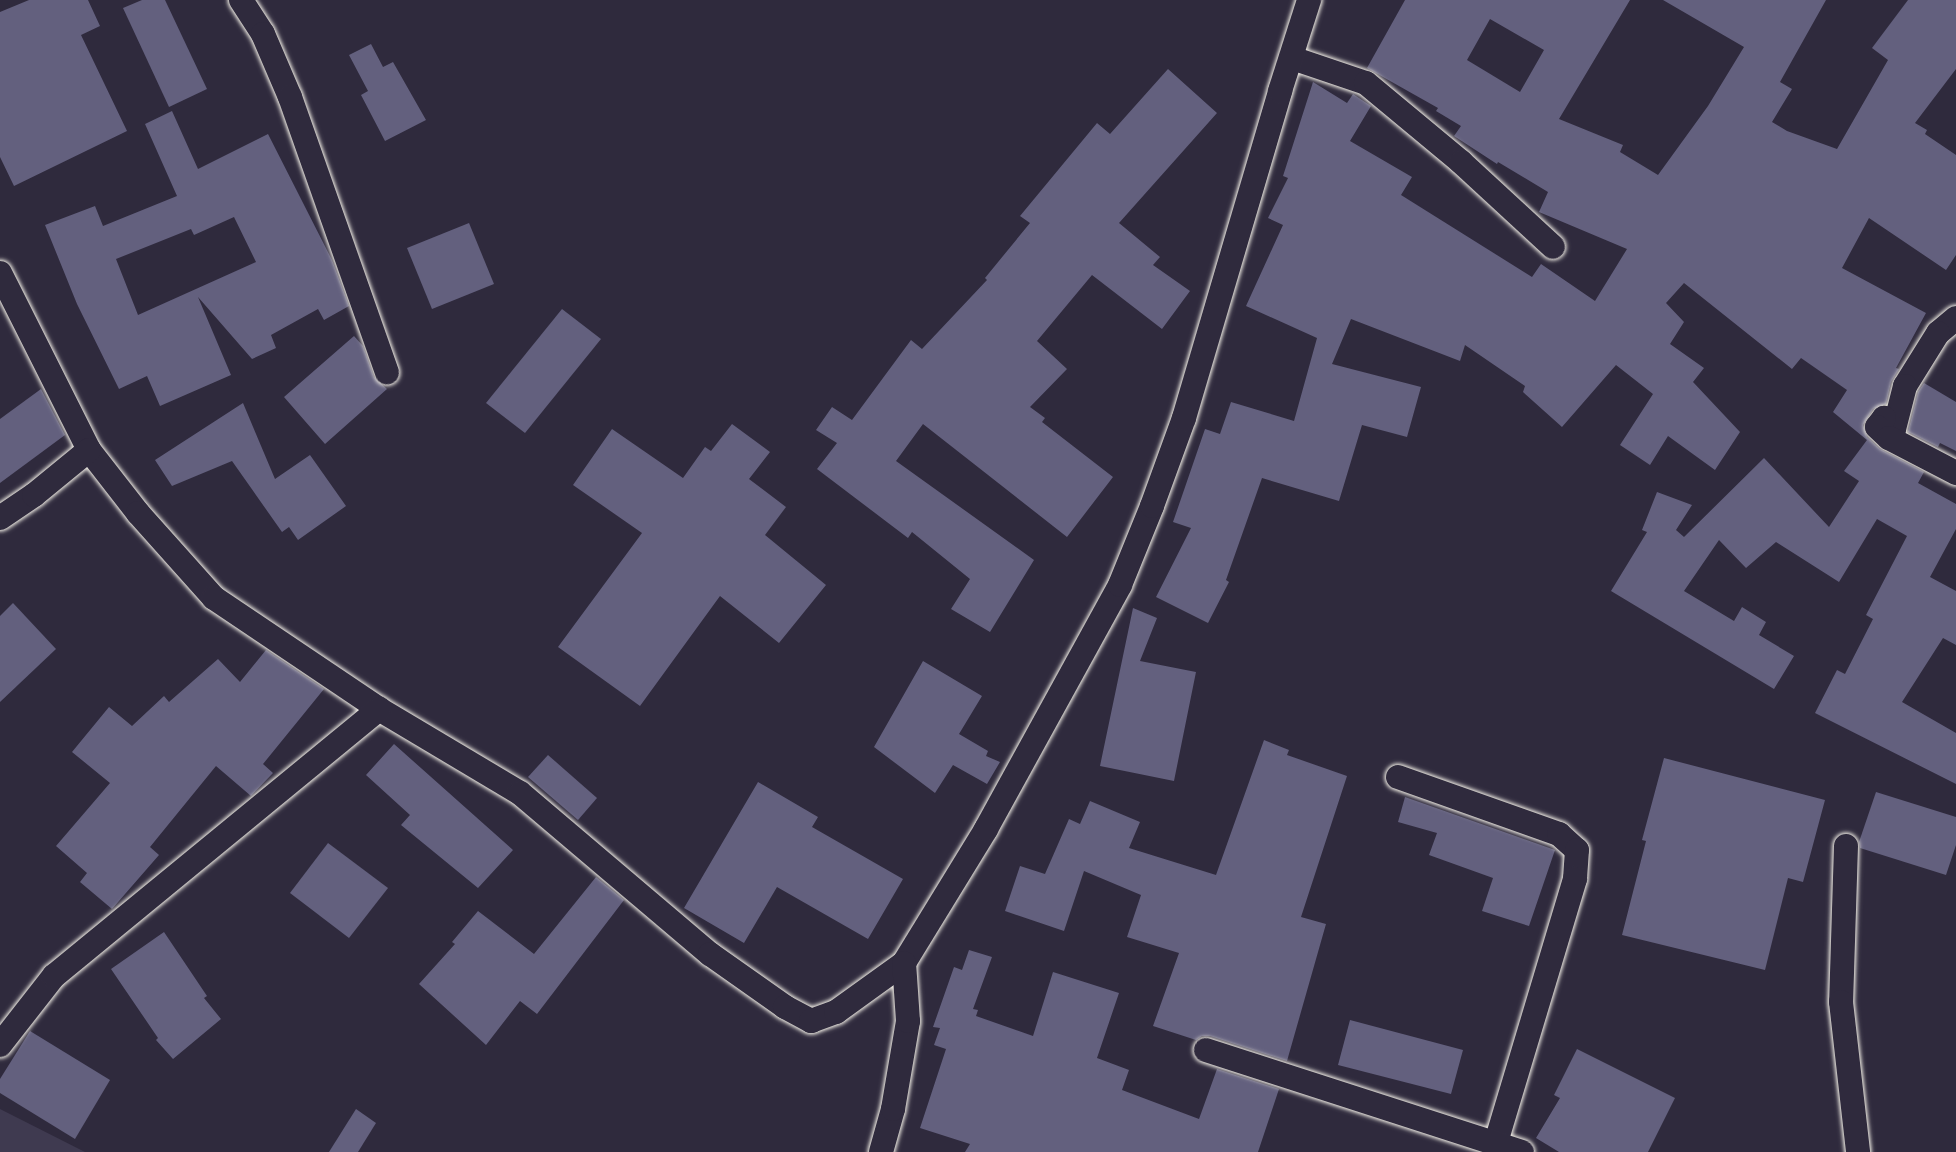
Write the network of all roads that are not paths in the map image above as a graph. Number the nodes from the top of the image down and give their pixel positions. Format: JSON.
{"nodes":[{"id":1,"x":241,"y":0,"type":"edge"},
{"id":2,"x":1309,"y":0,"type":"edge"},
{"id":3,"x":1292,"y":58,"type":"junction"},
{"id":4,"x":1553,"y":247,"type":"dead end"},
{"id":5,"x":0,"y":273,"type":"edge"},
{"id":6,"x":1956,"y":318,"type":"edge"},
{"id":7,"x":387,"y":372,"type":"dead end"},
{"id":8,"x":89,"y":450,"type":"junction"},
{"id":9,"x":1956,"y":473,"type":"edge"},
{"id":10,"x":0,"y":518,"type":"edge"},
{"id":11,"x":380,"y":709,"type":"junction"},
{"id":12,"x":1398,"y":777,"type":"dead end"},
{"id":13,"x":1846,"y":846,"type":"dead end"},
{"id":14,"x":904,"y":963,"type":"junction"},
{"id":15,"x":0,"y":1045,"type":"edge"},
{"id":16,"x":1206,"y":1050,"type":"dead end"},
{"id":17,"x":1496,"y":1142,"type":"junction"},
{"id":18,"x":881,"y":1152,"type":"edge"},
{"id":19,"x":1522,"y":1152,"type":"edge"},
{"id":20,"x":1858,"y":1152,"type":"edge"}],
"edges":[{"from":1,"to":7,"type":"street"},
{"from":2,"to":3,"type":"street"},
{"from":3,"to":4,"type":"street"},
{"from":3,"to":14,"type":"street"},
{"from":5,"to":8,"type":"street"},
{"from":6,"to":9,"type":"street"},
{"from":8,"to":10,"type":"street"},
{"from":8,"to":11,"type":"street"},
{"from":11,"to":14,"type":"street"},
{"from":11,"to":15,"type":"street"},
{"from":12,"to":17,"type":"street"},
{"from":13,"to":20,"type":"street"},
{"from":14,"to":18,"type":"street"},
{"from":16,"to":17,"type":"street"},
{"from":17,"to":19,"type":"street"}]}
